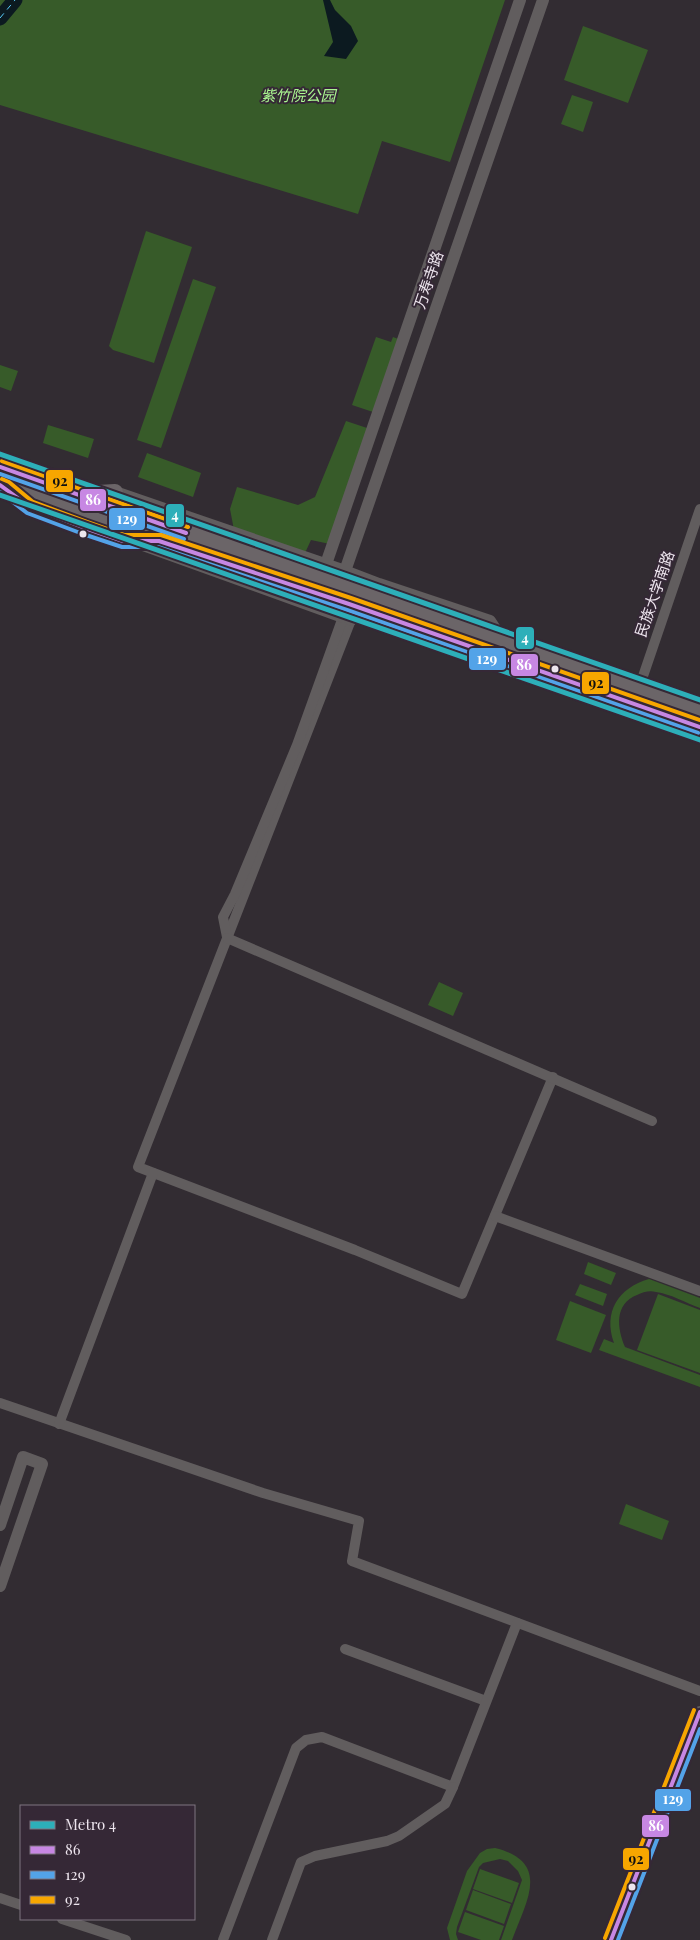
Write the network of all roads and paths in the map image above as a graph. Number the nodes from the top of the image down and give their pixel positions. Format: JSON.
{"nodes":[{"id":1,"x":520,"y":0,"type":"edge"},
{"id":2,"x":543,"y":0,"type":"edge"},
{"id":3,"x":0,"y":467,"type":"edge"},
{"id":4,"x":3,"y":486,"type":"edge"},
{"id":5,"x":115,"y":492,"type":"joint"},
{"id":6,"x":76,"y":495,"type":"junction"},
{"id":7,"x":30,"y":507,"type":"joint"},
{"id":8,"x":700,"y":508,"type":"edge"},
{"id":9,"x":159,"y":541,"type":"junction"},
{"id":10,"x":135,"y":542,"type":"junction"},
{"id":11,"x":326,"y":564,"type":"junction"},
{"id":12,"x":345,"y":570,"type":"junction"},
{"id":13,"x":344,"y":602,"type":"junction"},
{"id":14,"x":503,"y":641,"type":"junction"},
{"id":15,"x":639,"y":688,"type":"junction"},
{"id":16,"x":700,"y":710,"type":"edge"},
{"id":17,"x":700,"y":727,"type":"edge"},
{"id":18,"x":227,"y":938,"type":"junction"},
{"id":19,"x":553,"y":1077,"type":"junction"},
{"id":20,"x":652,"y":1122,"type":"dead end"},
{"id":21,"x":153,"y":1173,"type":"junction"},
{"id":22,"x":495,"y":1216,"type":"junction"},
{"id":23,"x":700,"y":1291,"type":"edge"},
{"id":24,"x":0,"y":1403,"type":"edge"},
{"id":25,"x":59,"y":1424,"type":"junction"},
{"id":26,"x":0,"y":1525,"type":"edge"},
{"id":27,"x":5,"y":1554,"type":"edge"},
{"id":28,"x":0,"y":1586,"type":"edge"},
{"id":29,"x":517,"y":1623,"type":"junction"},
{"id":30,"x":345,"y":1649,"type":"dead end"},
{"id":31,"x":700,"y":1691,"type":"edge"},
{"id":32,"x":486,"y":1701,"type":"junction"},
{"id":33,"x":700,"y":1712,"type":"edge"},
{"id":34,"x":453,"y":1787,"type":"junction"},
{"id":35,"x":0,"y":1898,"type":"edge"},
{"id":36,"x":20,"y":1905,"type":"edge"},
{"id":37,"x":65,"y":1920,"type":"edge"},
{"id":38,"x":126,"y":1940,"type":"edge"},
{"id":39,"x":223,"y":1940,"type":"edge"},
{"id":40,"x":272,"y":1940,"type":"edge"},
{"id":41,"x":610,"y":1940,"type":"edge"}],
"edges":[{"from":1,"to":11,"type":"street","name":"万寿寺路"},
{"from":2,"to":12,"type":"street","name":"万寿寺路"},
{"from":3,"to":6,"type":"main road"},
{"from":4,"to":7,"type":"main road"},
{"from":4,"to":9,"type":"main road"},
{"from":5,"to":6,"type":"main road"},
{"from":5,"to":11,"type":"street"},
{"from":6,"to":13,"type":"main road"},
{"from":7,"to":10,"type":"street"},
{"from":8,"to":15,"type":"street","name":"民族大学南路"},
{"from":9,"to":10,"type":"main road"},
{"from":9,"to":13,"type":"main road"},
{"from":10,"to":13,"type":"street"},
{"from":11,"to":12,"type":"street"},
{"from":11,"to":13,"type":"street"},
{"from":12,"to":13,"type":"street"},
{"from":12,"to":14,"type":"street"},
{"from":13,"to":14,"type":"main road"},
{"from":13,"to":17,"type":"main road"},
{"from":13,"to":18,"type":"street"},
{"from":14,"to":15,"type":"main road"},
{"from":15,"to":16,"type":"main road"},
{"from":18,"to":19,"type":"street"},
{"from":18,"to":21,"type":"street"},
{"from":19,"to":20,"type":"street"},
{"from":19,"to":22,"type":"street"},
{"from":21,"to":22,"type":"street"},
{"from":21,"to":25,"type":"street"},
{"from":22,"to":23,"type":"street"},
{"from":24,"to":25,"type":"street"},
{"from":25,"to":29,"type":"street"},
{"from":26,"to":27,"type":"street"},
{"from":27,"to":28,"type":"street"},
{"from":29,"to":31,"type":"street"},
{"from":29,"to":32,"type":"street"},
{"from":30,"to":32,"type":"street"},
{"from":32,"to":34,"type":"street"},
{"from":33,"to":41,"type":"street"},
{"from":34,"to":39,"type":"street"},
{"from":34,"to":40,"type":"street"},
{"from":35,"to":36,"type":"street"},
{"from":37,"to":38,"type":"street"}]}
